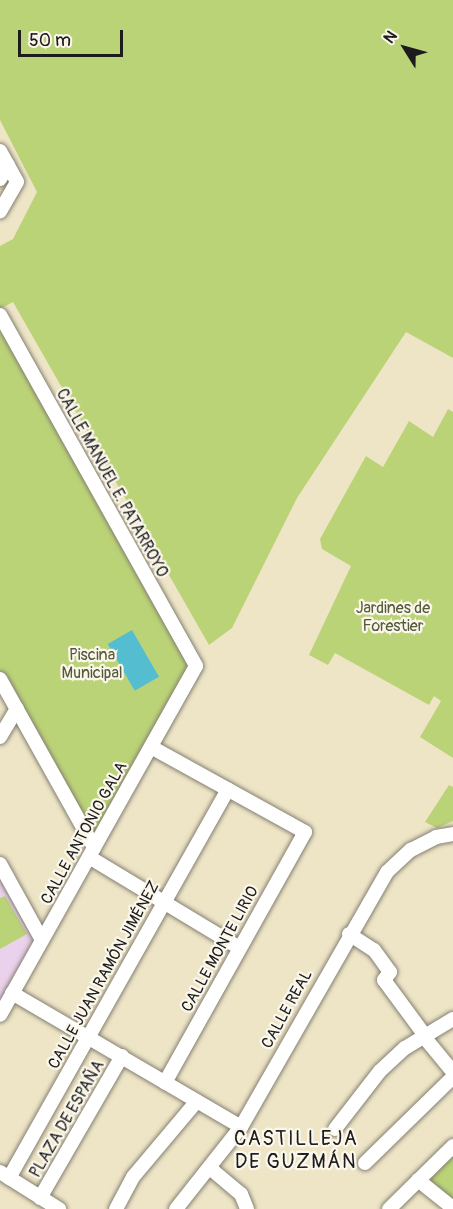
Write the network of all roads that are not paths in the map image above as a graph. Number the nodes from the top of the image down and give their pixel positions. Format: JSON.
{"nodes":[{"id":1,"x":0,"y":151,"type":"edge"},
{"id":2,"x":8,"y":165,"type":"junction"},
{"id":3,"x":0,"y":179,"type":"edge"},
{"id":4,"x":0,"y":212,"type":"edge"},
{"id":5,"x":0,"y":315,"type":"edge"},
{"id":6,"x":196,"y":666,"type":"joint"},
{"id":7,"x":0,"y":679,"type":"edge"},
{"id":8,"x":16,"y":709,"type":"junction"},
{"id":9,"x":0,"y":737,"type":"edge"},
{"id":10,"x":151,"y":747,"type":"junction"},
{"id":11,"x":228,"y":789,"type":"junction"},
{"id":12,"x":453,"y":834,"type":"edge"},
{"id":13,"x":92,"y":852,"type":"junction"},
{"id":14,"x":0,"y":864,"type":"edge"},
{"id":15,"x":164,"y":902,"type":"junction"},
{"id":16,"x":349,"y":934,"type":"junction"},
{"id":17,"x":42,"y":940,"type":"junction"},
{"id":18,"x":240,"y":948,"type":"junction"},
{"id":19,"x":12,"y":993,"type":"junction"},
{"id":20,"x":0,"y":1015,"type":"edge"},
{"id":21,"x":453,"y":1019,"type":"edge"},
{"id":22,"x":89,"y":1036,"type":"junction"},
{"id":23,"x":425,"y":1038,"type":"junction"},
{"id":24,"x":122,"y":1056,"type":"junction"},
{"id":25,"x":453,"y":1072,"type":"edge"},
{"id":26,"x":453,"y":1077,"type":"edge"},
{"id":27,"x":165,"y":1082,"type":"junction"},
{"id":28,"x":197,"y":1101,"type":"junction"},
{"id":29,"x":241,"y":1126,"type":"junction"},
{"id":30,"x":335,"y":1129,"type":"dead end"},
{"id":31,"x":453,"y":1146,"type":"edge"},
{"id":32,"x":365,"y":1163,"type":"dead end"},
{"id":33,"x":211,"y":1169,"type":"junction"},
{"id":34,"x":4,"y":1175,"type":"edge"},
{"id":35,"x":418,"y":1180,"type":"junction"},
{"id":36,"x":40,"y":1198,"type":"junction"},
{"id":37,"x":453,"y":1208,"type":"edge"},
{"id":38,"x":59,"y":1209,"type":"edge"},
{"id":39,"x":116,"y":1209,"type":"edge"},
{"id":40,"x":176,"y":1209,"type":"edge"},
{"id":41,"x":247,"y":1209,"type":"edge"},
{"id":42,"x":389,"y":1209,"type":"edge"}],
"edges":[{"from":1,"to":2,"type":"street"},
{"from":2,"to":3,"type":"street"},
{"from":2,"to":4,"type":"street"},
{"from":5,"to":6,"type":"street","name":"CALLE MANUEL E. PATARROYO"},
{"from":6,"to":10,"type":"street","name":"CALLE ANTONIO GALA"},
{"from":7,"to":8,"type":"street"},
{"from":8,"to":9,"type":"street"},
{"from":8,"to":13,"type":"street"},
{"from":10,"to":11,"type":"street"},
{"from":10,"to":13,"type":"street","name":"CALLE ANTONIO GALA"},
{"from":11,"to":15,"type":"street","name":"CALLE JUAN RAMÓN JIMÉNEZ"},
{"from":11,"to":18,"type":"street","name":"CALLE MONTE LIRIO"},
{"from":12,"to":16,"type":"street","name":"CALLE REAL"},
{"from":13,"to":15,"type":"street"},
{"from":13,"to":17,"type":"street","name":"CALLE ANTONIO GALA"},
{"from":14,"to":17,"type":"street"},
{"from":15,"to":18,"type":"street"},
{"from":15,"to":22,"type":"street","name":"CALLE JUAN RAMÓN JIMÉNEZ"},
{"from":16,"to":23,"type":"street"},
{"from":16,"to":29,"type":"street","name":"CALLE REAL"},
{"from":17,"to":19,"type":"street","name":"CALLE ANTONIO GALA"},
{"from":18,"to":27,"type":"street","name":"CALLE MONTE LIRIO"},
{"from":19,"to":20,"type":"street","name":"CALLE ANTONIO GALA"},
{"from":19,"to":22,"type":"street"},
{"from":21,"to":23,"type":"street"},
{"from":22,"to":24,"type":"street"},
{"from":22,"to":34,"type":"street","name":"CALLE JUAN RAMÓN JIMÉNEZ"},
{"from":23,"to":25,"type":"street"},
{"from":23,"to":30,"type":"street"},
{"from":24,"to":27,"type":"street"},
{"from":24,"to":36,"type":"street","name":"PLAZA DE ESPAÑA"},
{"from":26,"to":32,"type":"street"},
{"from":27,"to":28,"type":"street"},
{"from":28,"to":29,"type":"street"},
{"from":28,"to":39,"type":"street"},
{"from":29,"to":33,"type":"street","name":"CALLE REAL"},
{"from":31,"to":35,"type":"street"},
{"from":33,"to":40,"type":"street","name":"CALLE REAL"},
{"from":33,"to":41,"type":"street"},
{"from":34,"to":36,"type":"street"},
{"from":35,"to":37,"type":"street"},
{"from":35,"to":42,"type":"street"},
{"from":36,"to":38,"type":"street"}]}
